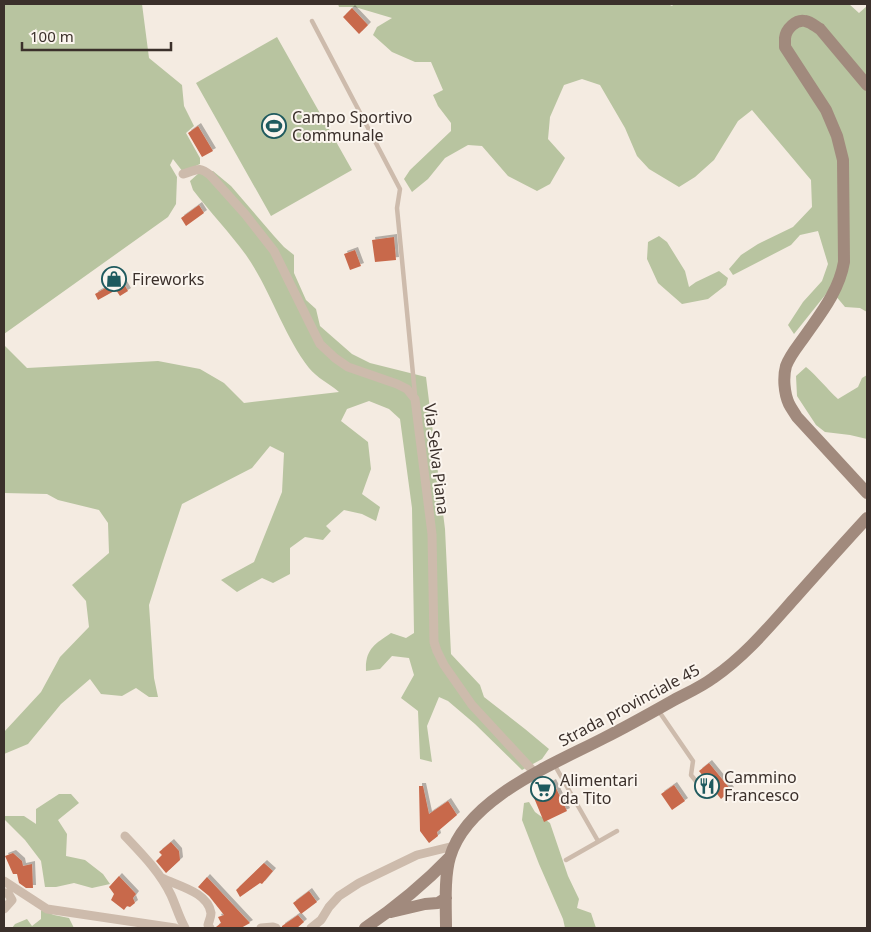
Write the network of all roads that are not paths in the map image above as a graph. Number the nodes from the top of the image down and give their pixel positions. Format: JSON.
{"nodes":[{"id":1,"x":312,"y":21,"type":"dead end"},
{"id":2,"x":867,"y":85,"type":"edge"},
{"id":3,"x":184,"y":174,"type":"dead end"},
{"id":4,"x":415,"y":399,"type":"junction"},
{"id":5,"x":867,"y":493,"type":"edge"},
{"id":6,"x":867,"y":518,"type":"edge"},
{"id":7,"x":657,"y":709,"type":"junction"},
{"id":8,"x":554,"y":763,"type":"junction"},
{"id":9,"x":535,"y":773,"type":"junction"},
{"id":10,"x":704,"y":791,"type":"dead end"},
{"id":11,"x":617,"y":831,"type":"dead end"},
{"id":12,"x":125,"y":836,"type":"dead end"},
{"id":13,"x":598,"y":841,"type":"junction"},
{"id":14,"x":452,"y":851,"type":"junction"},
{"id":15,"x":566,"y":860,"type":"dead end"},
{"id":16,"x":161,"y":878,"type":"junction"},
{"id":17,"x":4,"y":881,"type":"edge"},
{"id":18,"x":419,"y":887,"type":"junction"},
{"id":19,"x":4,"y":894,"type":"edge"},
{"id":20,"x":446,"y":895,"type":"junction"},
{"id":21,"x":425,"y":904,"type":"junction"},
{"id":22,"x":4,"y":909,"type":"edge"},
{"id":23,"x":386,"y":914,"type":"junction"},
{"id":24,"x":446,"y":926,"type":"edge"},
{"id":25,"x":175,"y":928,"type":"edge"},
{"id":26,"x":185,"y":928,"type":"edge"},
{"id":27,"x":210,"y":928,"type":"edge"},
{"id":28,"x":261,"y":928,"type":"edge"},
{"id":29,"x":276,"y":928,"type":"edge"},
{"id":30,"x":312,"y":928,"type":"edge"},
{"id":31,"x":365,"y":928,"type":"edge"}],
"edges":[{"from":1,"to":4,"type":"lane"},
{"from":2,"to":5,"type":"street"},
{"from":3,"to":4,"type":"street","name":"Via Selva Piana"},
{"from":4,"to":9,"type":"street","name":"Via Selva Piana"},
{"from":6,"to":7,"type":"street","name":"Strada provinciale 45"},
{"from":7,"to":8,"type":"street","name":"Strada provinciale 45"},
{"from":7,"to":10,"type":"lane"},
{"from":8,"to":9,"type":"street","name":"Strada provinciale 45"},
{"from":8,"to":13,"type":"lane"},
{"from":9,"to":14,"type":"street","name":"Strada provinciale 45"},
{"from":11,"to":13,"type":"lane"},
{"from":12,"to":16,"type":"street"},
{"from":13,"to":15,"type":"lane"},
{"from":14,"to":18,"type":"street"},
{"from":14,"to":20,"type":"street","name":"Strada provinciale 45"},
{"from":14,"to":30,"type":"street"},
{"from":16,"to":26,"type":"street"},
{"from":16,"to":27,"type":"street"},
{"from":17,"to":25,"type":"street"},
{"from":18,"to":20,"type":"street"},
{"from":18,"to":23,"type":"street"},
{"from":19,"to":22,"type":"street"},
{"from":20,"to":21,"type":"street"},
{"from":20,"to":24,"type":"street","name":"Strada provinciale 45"},
{"from":21,"to":23,"type":"street"},
{"from":21,"to":24,"type":"street"},
{"from":23,"to":31,"type":"street"},
{"from":28,"to":29,"type":"street"}]}
